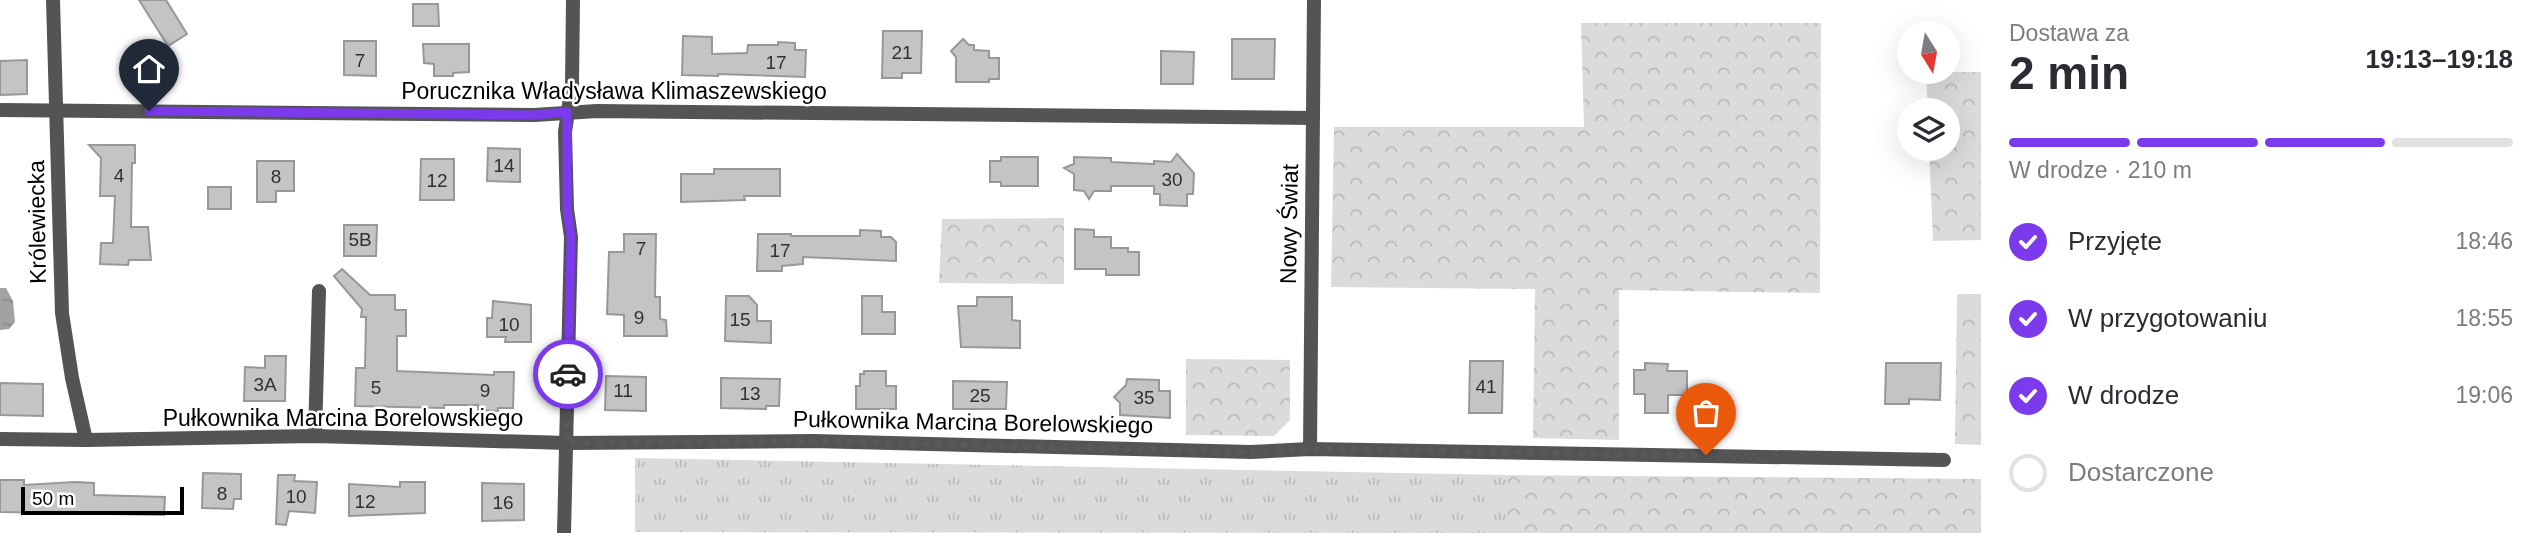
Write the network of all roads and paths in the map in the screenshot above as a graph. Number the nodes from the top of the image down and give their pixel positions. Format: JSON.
{"nodes":[{"id":1,"x":53,"y":0,"type":"edge"},
{"id":2,"x":573,"y":0,"type":"edge"},
{"id":3,"x":1314,"y":0,"type":"edge"},
{"id":4,"x":0,"y":110,"type":"edge"},
{"id":5,"x":57,"y":110,"type":"junction"},
{"id":6,"x":567,"y":112,"type":"junction"},
{"id":7,"x":1313,"y":118,"type":"junction"},
{"id":8,"x":319,"y":291,"type":"dead end"},
{"id":9,"x":315,"y":436,"type":"junction"},
{"id":10,"x":0,"y":439,"type":"edge"},
{"id":11,"x":86,"y":440,"type":"junction"},
{"id":12,"x":567,"y":443,"type":"junction"},
{"id":13,"x":1310,"y":449,"type":"junction"},
{"id":14,"x":1944,"y":460,"type":"dead end"},
{"id":15,"x":564,"y":533,"type":"edge"}],
"edges":[{"from":1,"to":5,"type":"street","name":"Królewiecka"},
{"from":2,"to":6,"type":"street"},
{"from":3,"to":7,"type":"street","name":"Nowy Świat"},
{"from":4,"to":5,"type":"street","name":"Porucznika Władysława Klimaszewskiego"},
{"from":5,"to":6,"type":"street","name":"Porucznika Władysława Klimaszewskiego"},
{"from":5,"to":11,"type":"street","name":"Królewiecka"},
{"from":6,"to":7,"type":"street","name":"Porucznika Władysława Klimaszewskiego"},
{"from":6,"to":12,"type":"street"},
{"from":7,"to":13,"type":"street","name":"Nowy Świat"},
{"from":8,"to":9,"type":"street"},
{"from":9,"to":11,"type":"street","name":"Pułkownika Marcina Borelowskiego"},
{"from":9,"to":12,"type":"street","name":"Pułkownika Marcina Borelowskiego"},
{"from":10,"to":11,"type":"street","name":"Pułkownika Marcina Borelowskiego"},
{"from":12,"to":13,"type":"street","name":"Pułkownika Marcina Borelowskiego"},
{"from":12,"to":15,"type":"street"},
{"from":13,"to":14,"type":"street","name":"Pułkownika Marcina Borelowskiego"}]}
